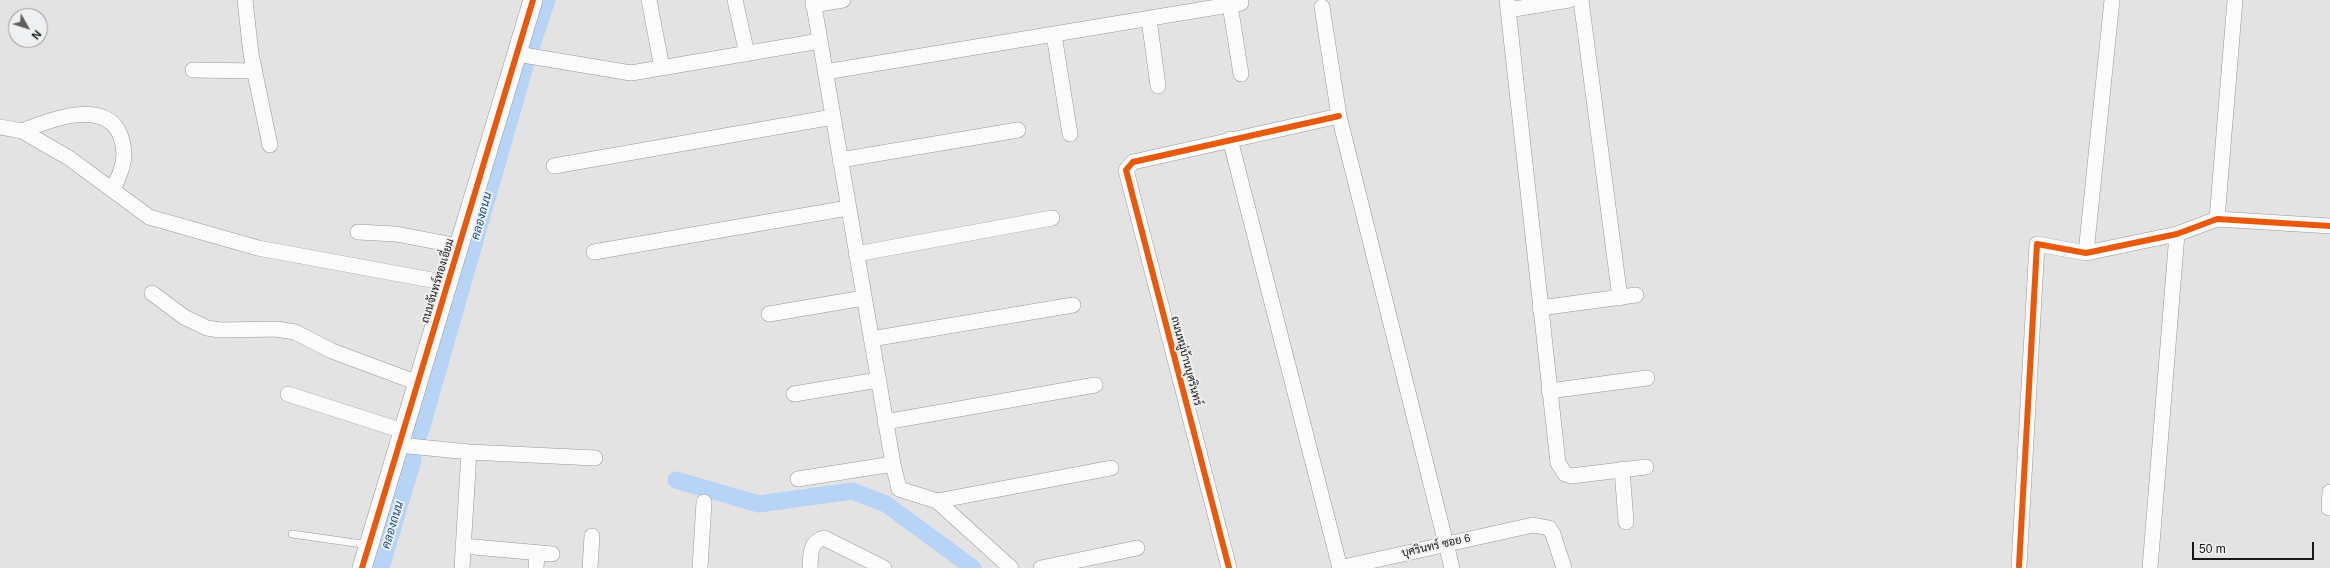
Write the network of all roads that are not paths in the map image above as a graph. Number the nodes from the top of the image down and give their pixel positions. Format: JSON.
{"nodes":[{"id":1,"x":245,"y":0,"type":"edge"},
{"id":2,"x":533,"y":0,"type":"edge"},
{"id":3,"x":650,"y":0,"type":"edge"},
{"id":4,"x":736,"y":0,"type":"edge"},
{"id":5,"x":843,"y":0,"type":"edge"},
{"id":6,"x":1569,"y":0,"type":"edge"},
{"id":7,"x":1581,"y":0,"type":"edge"},
{"id":8,"x":2112,"y":0,"type":"edge"},
{"id":9,"x":2235,"y":0,"type":"edge"},
{"id":10,"x":813,"y":2,"type":"edge"},
{"id":11,"x":1508,"y":5,"type":"edge"},
{"id":12,"x":1322,"y":6,"type":"dead end"},
{"id":13,"x":1149,"y":19,"type":"junction"},
{"id":14,"x":1054,"y":35,"type":"junction"},
{"id":15,"x":820,"y":41,"type":"junction"},
{"id":16,"x":517,"y":54,"type":"junction"},
{"id":17,"x":746,"y":54,"type":"junction"},
{"id":18,"x":662,"y":68,"type":"junction"},
{"id":19,"x":193,"y":70,"type":"dead end"},
{"id":20,"x":255,"y":71,"type":"junction"},
{"id":21,"x":825,"y":72,"type":"junction"},
{"id":22,"x":1240,"y":74,"type":"dead end"},
{"id":23,"x":1158,"y":86,"type":"dead end"},
{"id":24,"x":1339,"y":116,"type":"junction"},
{"id":25,"x":833,"y":117,"type":"junction"},
{"id":26,"x":0,"y":127,"type":"edge"},
{"id":27,"x":1018,"y":130,"type":"dead end"},
{"id":28,"x":22,"y":131,"type":"junction"},
{"id":29,"x":1070,"y":134,"type":"dead end"},
{"id":30,"x":1230,"y":139,"type":"junction"},
{"id":31,"x":270,"y":145,"type":"dead end"},
{"id":32,"x":840,"y":160,"type":"junction"},
{"id":33,"x":554,"y":166,"type":"dead end"},
{"id":34,"x":113,"y":190,"type":"junction"},
{"id":35,"x":848,"y":208,"type":"junction"},
{"id":36,"x":1052,"y":218,"type":"dead end"},
{"id":37,"x":2217,"y":219,"type":"junction"},
{"id":38,"x":2330,"y":226,"type":"edge"},
{"id":39,"x":358,"y":232,"type":"dead end"},
{"id":40,"x":2177,"y":234,"type":"junction"},
{"id":41,"x":459,"y":246,"type":"junction"},
{"id":42,"x":594,"y":252,"type":"dead end"},
{"id":43,"x":2086,"y":253,"type":"junction"},
{"id":44,"x":856,"y":254,"type":"junction"},
{"id":45,"x":448,"y":283,"type":"junction"},
{"id":46,"x":152,"y":293,"type":"dead end"},
{"id":47,"x":1636,"y":295,"type":"dead end"},
{"id":48,"x":864,"y":298,"type":"junction"},
{"id":49,"x":1620,"y":298,"type":"junction"},
{"id":50,"x":1073,"y":304,"type":"dead end"},
{"id":51,"x":1540,"y":308,"type":"junction"},
{"id":52,"x":769,"y":314,"type":"dead end"},
{"id":53,"x":871,"y":339,"type":"junction"},
{"id":54,"x":1647,"y":378,"type":"dead end"},
{"id":55,"x":878,"y":380,"type":"junction"},
{"id":56,"x":418,"y":383,"type":"junction"},
{"id":57,"x":1095,"y":385,"type":"dead end"},
{"id":58,"x":1549,"y":391,"type":"junction"},
{"id":59,"x":288,"y":394,"type":"dead end"},
{"id":60,"x":794,"y":394,"type":"dead end"},
{"id":61,"x":885,"y":422,"type":"junction"},
{"id":62,"x":401,"y":438,"type":"junction"},
{"id":63,"x":469,"y":452,"type":"junction"},
{"id":64,"x":595,"y":458,"type":"dead end"},
{"id":65,"x":893,"y":464,"type":"junction"},
{"id":66,"x":1646,"y":467,"type":"dead end"},
{"id":67,"x":1111,"y":468,"type":"dead end"},
{"id":68,"x":1622,"y":469,"type":"junction"},
{"id":69,"x":798,"y":479,"type":"dead end"},
{"id":70,"x":2330,"y":492,"type":"edge"},
{"id":71,"x":938,"y":501,"type":"junction"},
{"id":72,"x":704,"y":502,"type":"dead end"},
{"id":73,"x":2328,"y":508,"type":"dead end"},
{"id":74,"x":1626,"y":522,"type":"dead end"},
{"id":75,"x":292,"y":534,"type":"dead end"},
{"id":76,"x":592,"y":536,"type":"dead end"},
{"id":77,"x":1446,"y":544,"type":"junction"},
{"id":78,"x":369,"y":545,"type":"junction"},
{"id":79,"x":463,"y":546,"type":"junction"},
{"id":80,"x":1137,"y":548,"type":"dead end"},
{"id":81,"x":537,"y":553,"type":"junction"},
{"id":82,"x":552,"y":554,"type":"dead end"},
{"id":83,"x":2019,"y":566,"type":"dead end"},
{"id":84,"x":362,"y":568,"type":"edge"},
{"id":85,"x":462,"y":568,"type":"edge"},
{"id":86,"x":536,"y":568,"type":"edge"},
{"id":87,"x":590,"y":568,"type":"edge"},
{"id":88,"x":700,"y":568,"type":"edge"},
{"id":89,"x":810,"y":568,"type":"edge"},
{"id":90,"x":884,"y":568,"type":"edge"},
{"id":91,"x":1011,"y":568,"type":"edge"},
{"id":92,"x":1041,"y":568,"type":"edge"},
{"id":93,"x":1230,"y":568,"type":"edge"},
{"id":94,"x":1340,"y":568,"type":"edge"},
{"id":95,"x":1452,"y":568,"type":"edge"},
{"id":96,"x":1564,"y":568,"type":"edge"},
{"id":97,"x":2150,"y":568,"type":"edge"}],
"edges":[{"from":1,"to":20,"type":"street"},
{"from":2,"to":16,"type":"street","name":"ถนนจันทร์ทองเอี่ยม"},
{"from":3,"to":18,"type":"street"},
{"from":4,"to":17,"type":"street"},
{"from":5,"to":10,"type":"street"},
{"from":6,"to":11,"type":"street"},
{"from":7,"to":49,"type":"street"},
{"from":8,"to":43,"type":"street"},
{"from":9,"to":37,"type":"street"},
{"from":10,"to":15,"type":"street"},
{"from":11,"to":51,"type":"street"},
{"from":12,"to":24,"type":"street"},
{"from":13,"to":14,"type":"street"},
{"from":13,"to":22,"type":"street"},
{"from":13,"to":23,"type":"street"},
{"from":14,"to":21,"type":"street"},
{"from":14,"to":29,"type":"street"},
{"from":15,"to":17,"type":"street"},
{"from":15,"to":21,"type":"street"},
{"from":16,"to":18,"type":"street"},
{"from":16,"to":41,"type":"street","name":"ถนนจันทร์ทองเอี่ยม"},
{"from":17,"to":18,"type":"street"},
{"from":19,"to":20,"type":"street"},
{"from":20,"to":31,"type":"street"},
{"from":21,"to":25,"type":"street"},
{"from":24,"to":30,"type":"street"},
{"from":24,"to":77,"type":"street"},
{"from":25,"to":32,"type":"street"},
{"from":25,"to":33,"type":"street"},
{"from":26,"to":28,"type":"street"},
{"from":27,"to":32,"type":"street"},
{"from":28,"to":34,"type":"street"},
{"from":28,"to":34,"type":"street"},
{"from":30,"to":93,"type":"street","name":"ถนนหมู่บ้านบุศรินทร์"},
{"from":30,"to":94,"type":"street"},
{"from":32,"to":35,"type":"street"},
{"from":34,"to":45,"type":"street"},
{"from":35,"to":42,"type":"street"},
{"from":35,"to":44,"type":"street"},
{"from":36,"to":44,"type":"street"},
{"from":37,"to":38,"type":"street"},
{"from":37,"to":40,"type":"street"},
{"from":39,"to":41,"type":"street"},
{"from":40,"to":43,"type":"street"},
{"from":40,"to":97,"type":"street"},
{"from":41,"to":45,"type":"street","name":"ถนนจันทร์ทองเอี่ยม"},
{"from":43,"to":83,"type":"street"},
{"from":44,"to":48,"type":"street"},
{"from":45,"to":56,"type":"street","name":"ถนนจันทร์ทองเอี่ยม"},
{"from":46,"to":56,"type":"street"},
{"from":47,"to":49,"type":"street"},
{"from":48,"to":52,"type":"street"},
{"from":48,"to":53,"type":"street"},
{"from":49,"to":51,"type":"street"},
{"from":50,"to":53,"type":"street"},
{"from":51,"to":58,"type":"street"},
{"from":53,"to":55,"type":"street"},
{"from":54,"to":58,"type":"street"},
{"from":55,"to":60,"type":"street"},
{"from":55,"to":61,"type":"street"},
{"from":56,"to":62,"type":"street","name":"ถนนจันทร์ทองเอี่ยม"},
{"from":57,"to":61,"type":"street"},
{"from":58,"to":68,"type":"street"},
{"from":59,"to":62,"type":"street"},
{"from":61,"to":65,"type":"street"},
{"from":62,"to":63,"type":"street"},
{"from":62,"to":78,"type":"street","name":"ถนนจันทร์ทองเอี่ยม"},
{"from":63,"to":64,"type":"street"},
{"from":63,"to":79,"type":"street"},
{"from":65,"to":69,"type":"street"},
{"from":65,"to":71,"type":"street"},
{"from":66,"to":68,"type":"street"},
{"from":67,"to":71,"type":"street"},
{"from":68,"to":74,"type":"street"},
{"from":70,"to":73,"type":"street"},
{"from":71,"to":91,"type":"street"},
{"from":72,"to":88,"type":"street"},
{"from":75,"to":78,"type":"lane"},
{"from":76,"to":87,"type":"street"},
{"from":77,"to":94,"type":"street","name":"บุศรินทร์ ซอย 6"},
{"from":77,"to":95,"type":"street"},
{"from":77,"to":96,"type":"street","name":"บุศรินทร์ ซอย 6"},
{"from":78,"to":84,"type":"street","name":"ถนนจันทร์ทองเอี่ยม"},
{"from":79,"to":81,"type":"street"},
{"from":79,"to":85,"type":"street"},
{"from":80,"to":92,"type":"street"},
{"from":81,"to":82,"type":"street"},
{"from":81,"to":86,"type":"street"},
{"from":89,"to":90,"type":"street"}]}
